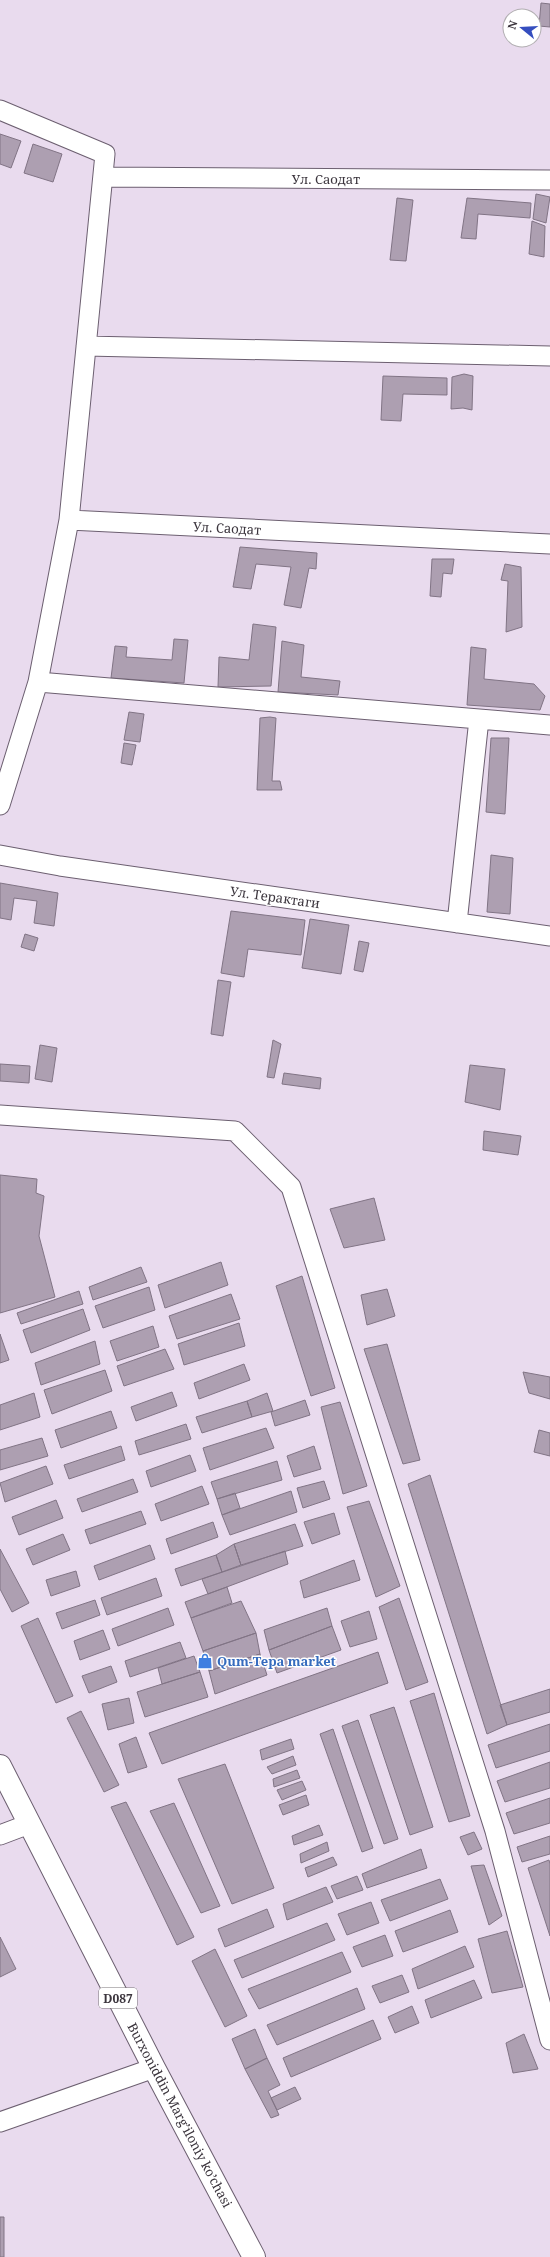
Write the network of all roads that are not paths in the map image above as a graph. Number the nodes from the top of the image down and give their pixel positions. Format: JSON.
{"nodes":[{"id":1,"x":0,"y":110,"type":"edge"},
{"id":2,"x":103,"y":177,"type":"junction"},
{"id":3,"x":550,"y":180,"type":"edge"},
{"id":4,"x":86,"y":346,"type":"junction"},
{"id":5,"x":550,"y":356,"type":"edge"},
{"id":6,"x":69,"y":520,"type":"junction"},
{"id":7,"x":550,"y":544,"type":"edge"},
{"id":8,"x":38,"y":682,"type":"junction"},
{"id":9,"x":479,"y":719,"type":"junction"},
{"id":10,"x":550,"y":725,"type":"edge"},
{"id":11,"x":0,"y":805,"type":"edge"},
{"id":12,"x":0,"y":855,"type":"edge"},
{"id":13,"x":457,"y":923,"type":"junction"},
{"id":14,"x":550,"y":936,"type":"edge"},
{"id":15,"x":0,"y":1115,"type":"edge"},
{"id":16,"x":0,"y":1766,"type":"edge"},
{"id":17,"x":29,"y":1824,"type":"junction"},
{"id":18,"x":0,"y":1835,"type":"edge"},
{"id":19,"x":550,"y":2040,"type":"edge"},
{"id":20,"x":154,"y":2068,"type":"junction"},
{"id":21,"x":0,"y":2122,"type":"edge"},
{"id":22,"x":240,"y":2229,"type":"junction"},
{"id":23,"x":254,"y":2257,"type":"edge"},
{"id":24,"x":262,"y":2257,"type":"edge"}],
"edges":[{"from":1,"to":2,"type":"street"},
{"from":2,"to":3,"type":"street","name":"Ул. Саодат"},
{"from":2,"to":4,"type":"street"},
{"from":4,"to":5,"type":"street"},
{"from":4,"to":6,"type":"street"},
{"from":6,"to":7,"type":"street","name":"Ул. Саодат"},
{"from":6,"to":8,"type":"street"},
{"from":8,"to":9,"type":"street"},
{"from":8,"to":11,"type":"street"},
{"from":9,"to":10,"type":"street"},
{"from":9,"to":13,"type":"street"},
{"from":12,"to":13,"type":"street","name":"Ул. Терактаги"},
{"from":13,"to":14,"type":"street","name":"Ул. Терактаги"},
{"from":15,"to":19,"type":"street"},
{"from":16,"to":17,"type":"main road","name":"Burxoniddin Marg’iloniy ko’chasi","number":"D087"},
{"from":17,"to":18,"type":"street"},
{"from":17,"to":20,"type":"main road","name":"Burxoniddin Marg’iloniy ko’chasi","number":"D087"},
{"from":20,"to":21,"type":"street"},
{"from":20,"to":22,"type":"main road","name":"Burxoniddin Marg’iloniy ko’chasi","number":"D087"},
{"from":22,"to":23,"type":"main road","number":"D087"},
{"from":22,"to":24,"type":"main road","number":"D087"}]}
